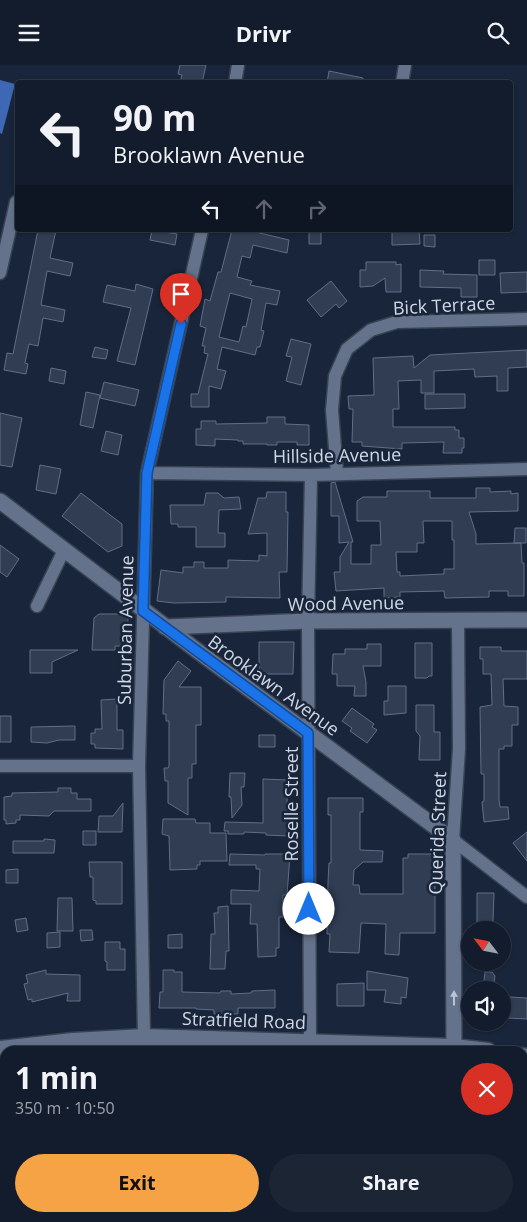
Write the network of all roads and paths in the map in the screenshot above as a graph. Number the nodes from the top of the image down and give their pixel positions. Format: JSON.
{"nodes":[{"id":1,"x":238,"y":65,"type":"edge"},
{"id":2,"x":405,"y":65,"type":"edge"},
{"id":3,"x":236,"y":80,"type":"edge"},
{"id":4,"x":402,"y":80,"type":"edge"},
{"id":5,"x":15,"y":206,"type":"edge"},
{"id":6,"x":202,"y":232,"type":"edge"},
{"id":7,"x":0,"y":273,"type":"edge"},
{"id":8,"x":527,"y":319,"type":"edge"},
{"id":9,"x":527,"y":469,"type":"edge"},
{"id":10,"x":147,"y":473,"type":"junction"},
{"id":11,"x":337,"y":473,"type":"junction"},
{"id":12,"x":311,"y":475,"type":"junction"},
{"id":13,"x":0,"y":501,"type":"edge"},
{"id":14,"x":64,"y":550,"type":"junction"},
{"id":15,"x":37,"y":606,"type":"dead end"},
{"id":16,"x":143,"y":611,"type":"junction"},
{"id":17,"x":527,"y":620,"type":"edge"},
{"id":18,"x":308,"y":621,"type":"junction"},
{"id":19,"x":458,"y":621,"type":"junction"},
{"id":20,"x":165,"y":627,"type":"junction"},
{"id":21,"x":308,"y":733,"type":"junction"},
{"id":22,"x":0,"y":766,"type":"edge"},
{"id":23,"x":140,"y":766,"type":"junction"},
{"id":24,"x":453,"y":841,"type":"junction"},
{"id":25,"x":527,"y":897,"type":"edge"},
{"id":26,"x":144,"y":1037,"type":"junction"},
{"id":27,"x":310,"y":1043,"type":"junction"},
{"id":28,"x":27,"y":1046,"type":"edge"},
{"id":29,"x":418,"y":1046,"type":"edge"},
{"id":30,"x":454,"y":1046,"type":"edge"}],
"edges":[{"from":1,"to":3,"type":"street"},
{"from":2,"to":4,"type":"street"},
{"from":5,"to":7,"type":"street"},
{"from":6,"to":10,"type":"street","name":"Suburban Avenue"},
{"from":8,"to":11,"type":"street","name":"Bick Terrace"},
{"from":9,"to":11,"type":"street","name":"Hillside Avenue"},
{"from":10,"to":12,"type":"street","name":"Hillside Avenue"},
{"from":10,"to":16,"type":"street","name":"Suburban Avenue"},
{"from":11,"to":12,"type":"street","name":"Hillside Avenue"},
{"from":12,"to":18,"type":"street","name":"Roselle Street"},
{"from":13,"to":14,"type":"street","name":"Brooklawn Avenue"},
{"from":14,"to":15,"type":"street"},
{"from":14,"to":16,"type":"street","name":"Brooklawn Avenue"},
{"from":16,"to":20,"type":"street","name":"Brooklawn Avenue"},
{"from":16,"to":23,"type":"street","name":"Suburban Avenue"},
{"from":17,"to":19,"type":"street","name":"Wood Avenue"},
{"from":18,"to":19,"type":"street","name":"Wood Avenue"},
{"from":18,"to":20,"type":"street","name":"Wood Avenue"},
{"from":18,"to":21,"type":"street","name":"Roselle Street"},
{"from":19,"to":24,"type":"street","name":"Querida Street"},
{"from":20,"to":21,"type":"street","name":"Brooklawn Avenue"},
{"from":21,"to":24,"type":"street","name":"Brooklawn Avenue"},
{"from":21,"to":27,"type":"street","name":"Roselle Street"},
{"from":22,"to":23,"type":"street"},
{"from":23,"to":26,"type":"street","name":"Suburban Avenue"},
{"from":24,"to":25,"type":"street","name":"Brooklawn Avenue"},
{"from":30,"to":24,"type":"street","name":"Querida Street","one_way":true},
{"from":26,"to":27,"type":"main road","name":"Stratfield Road"},
{"from":26,"to":28,"type":"main road","name":"Stratfield Road"},
{"from":27,"to":29,"type":"main road","name":"Stratfield Road"}]}
